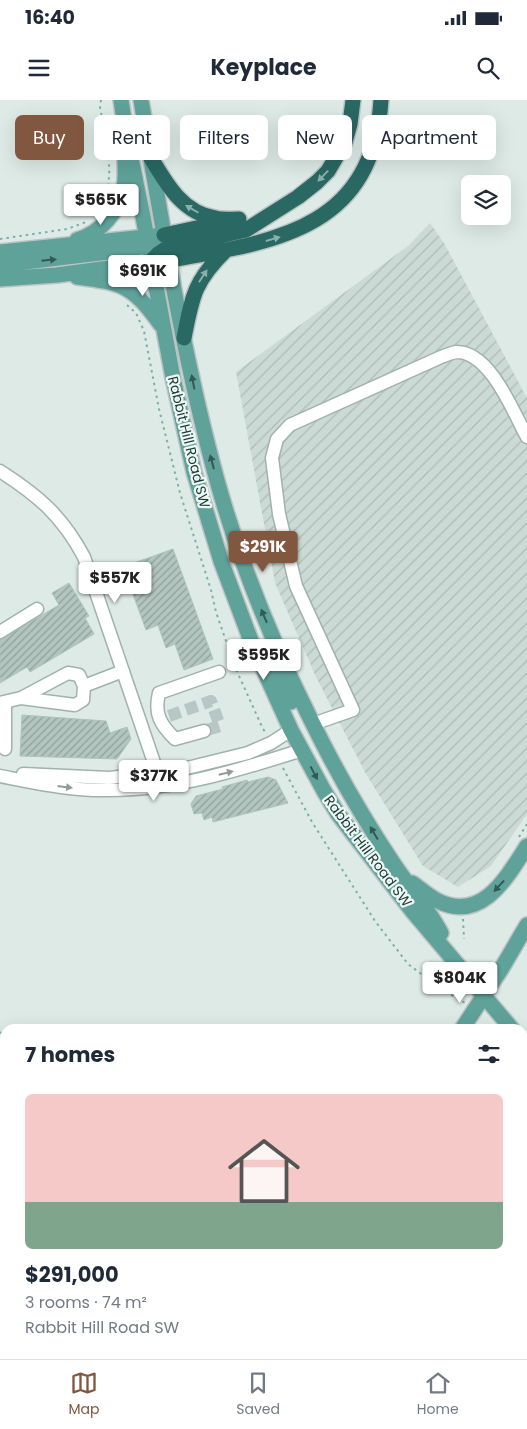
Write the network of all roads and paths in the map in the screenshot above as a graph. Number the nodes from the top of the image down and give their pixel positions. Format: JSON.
{"nodes":[{"id":1,"x":101,"y":100,"type":"edge"},
{"id":2,"x":121,"y":100,"type":"edge"},
{"id":3,"x":141,"y":100,"type":"edge"},
{"id":4,"x":353,"y":100,"type":"edge"},
{"id":5,"x":381,"y":100,"type":"edge"},
{"id":6,"x":123,"y":115,"type":"edge"},
{"id":7,"x":144,"y":115,"type":"edge"},
{"id":8,"x":125,"y":160,"type":"edge"},
{"id":9,"x":131,"y":160,"type":"edge"},
{"id":10,"x":151,"y":160,"type":"edge"},
{"id":11,"x":152,"y":160,"type":"edge"},
{"id":12,"x":102,"y":210,"type":"dead end"},
{"id":13,"x":274,"y":211,"type":"junction"},
{"id":14,"x":238,"y":219,"type":"junction"},
{"id":15,"x":90,"y":220,"type":"dead end"},
{"id":16,"x":0,"y":238,"type":"edge"},
{"id":17,"x":147,"y":241,"type":"junction"},
{"id":18,"x":58,"y":244,"type":"junction"},
{"id":19,"x":167,"y":248,"type":"junction"},
{"id":20,"x":226,"y":250,"type":"junction"},
{"id":21,"x":0,"y":252,"type":"edge"},
{"id":22,"x":151,"y":261,"type":"junction"},
{"id":23,"x":0,"y":264,"type":"edge"},
{"id":24,"x":57,"y":275,"type":"junction"},
{"id":25,"x":0,"y":279,"type":"edge"},
{"id":26,"x":122,"y":300,"type":"dead end"},
{"id":27,"x":164,"y":328,"type":"junction"},
{"id":28,"x":184,"y":338,"type":"junction"},
{"id":29,"x":527,"y":437,"type":"edge"},
{"id":30,"x":0,"y":471,"type":"edge"},
{"id":31,"x":238,"y":608,"type":"junction"},
{"id":32,"x":37,"y":609,"type":"dead end"},
{"id":33,"x":0,"y":632,"type":"edge"},
{"id":34,"x":123,"y":671,"type":"junction"},
{"id":35,"x":218,"y":672,"type":"dead end"},
{"id":36,"x":84,"y":686,"type":"junction"},
{"id":37,"x":21,"y":698,"type":"junction"},
{"id":38,"x":3,"y":702,"type":"edge"},
{"id":39,"x":164,"y":720,"type":"junction"},
{"id":40,"x":313,"y":724,"type":"junction"},
{"id":41,"x":291,"y":730,"type":"junction"},
{"id":42,"x":204,"y":731,"type":"tunnel mouth"},
{"id":43,"x":144,"y":732,"type":"junction"},
{"id":44,"x":270,"y":743,"type":"junction"},
{"id":45,"x":5,"y":749,"type":"dead end"},
{"id":46,"x":302,"y":750,"type":"junction"},
{"id":47,"x":278,"y":758,"type":"junction"},
{"id":48,"x":157,"y":774,"type":"junction"},
{"id":49,"x":0,"y":775,"type":"edge"},
{"id":50,"x":162,"y":786,"type":"junction"},
{"id":51,"x":527,"y":824,"type":"edge"},
{"id":52,"x":521,"y":844,"type":"edge"},
{"id":53,"x":400,"y":874,"type":"junction"},
{"id":54,"x":463,"y":910,"type":"dead end"},
{"id":55,"x":527,"y":925,"type":"edge"},
{"id":56,"x":464,"y":939,"type":"dead end"},
{"id":57,"x":460,"y":968,"type":"junction"},
{"id":58,"x":484,"y":996,"type":"junction"},
{"id":59,"x":465,"y":1003,"type":"dead end"},
{"id":60,"x":465,"y":1024,"type":"edge"},
{"id":61,"x":508,"y":1024,"type":"edge"}],
"edges":[{"from":1,"to":12,"type":"path"},
{"from":2,"to":6,"type":"main road"},
{"from":3,"to":7,"type":"main road","name":"Rabbit Hill Road SW"},
{"from":4,"to":13,"type":"highway","one_way":true},
{"from":20,"to":5,"type":"highway","one_way":true},
{"from":8,"to":18,"type":"main road"},
{"from":9,"to":17,"type":"main road","name":"Rabbit Hill Road SW"},
{"from":10,"to":19,"type":"main road","name":"Rabbit Hill Road SW"},
{"from":14,"to":11,"type":"highway","one_way":true},
{"from":13,"to":14,"type":"highway"},
{"from":13,"to":19,"type":"highway"},
{"from":14,"to":19,"type":"highway"},
{"from":15,"to":16,"type":"path"},
{"from":17,"to":18,"type":"main road"},
{"from":17,"to":19,"type":"main road"},
{"from":17,"to":22,"type":"main road","name":"Rabbit Hill Road SW"},
{"from":23,"to":17,"type":"main road","one_way":true},
{"from":18,"to":21,"type":"main road"},
{"from":19,"to":20,"type":"highway"},
{"from":19,"to":22,"type":"main road"},
{"from":19,"to":28,"type":"main road","name":"Rabbit Hill Road SW"},
{"from":28,"to":20,"type":"highway","one_way":true},
{"from":22,"to":24,"type":"main road"},
{"from":22,"to":27,"type":"main road","name":"Rabbit Hill Road SW"},
{"from":24,"to":25,"type":"main road"},
{"from":24,"to":27,"type":"main road"},
{"from":26,"to":44,"type":"path"},
{"from":27,"to":31,"type":"main road","name":"Rabbit Hill Road SW"},
{"from":40,"to":28,"type":"main road","name":"Rabbit Hill Road SW","one_way":true},
{"from":29,"to":40,"type":"street"},
{"from":30,"to":34,"type":"street"},
{"from":31,"to":40,"type":"main road"},
{"from":31,"to":41,"type":"main road","name":"Rabbit Hill Road SW"},
{"from":32,"to":33,"type":"street"},
{"from":34,"to":36,"type":"street"},
{"from":34,"to":43,"type":"street"},
{"from":35,"to":39,"type":"street"},
{"from":36,"to":37,"type":"street"},
{"from":36,"to":37,"type":"street"},
{"from":37,"to":38,"type":"street"},
{"from":38,"to":45,"type":"street"},
{"from":39,"to":42,"type":"street"},
{"from":39,"to":43,"type":"street"},
{"from":53,"to":40,"type":"main road","name":"Rabbit Hill Road SW","one_way":true},
{"from":41,"to":44,"type":"street"},
{"from":41,"to":46,"type":"main road","name":"Rabbit Hill Road SW"},
{"from":43,"to":48,"type":"street"},
{"from":44,"to":48,"type":"street"},
{"from":46,"to":47,"type":"street"},
{"from":46,"to":57,"type":"main road","name":"Rabbit Hill Road SW","one_way":true},
{"from":50,"to":47,"type":"street","one_way":true},
{"from":47,"to":59,"type":"path"},
{"from":48,"to":49,"type":"street"},
{"from":48,"to":50,"type":"street"},
{"from":49,"to":50,"type":"street","one_way":true},
{"from":51,"to":52,"type":"path"},
{"from":52,"to":53,"type":"main road","one_way":true},
{"from":53,"to":57,"type":"main road","name":"Rabbit Hill Road SW"},
{"from":54,"to":56,"type":"path"},
{"from":55,"to":58,"type":"main road"},
{"from":57,"to":58,"type":"main road","name":"Rabbit Hill Road SW"},
{"from":58,"to":60,"type":"main road"},
{"from":58,"to":61,"type":"main road","name":"Rabbit Hill Road SW"}]}
